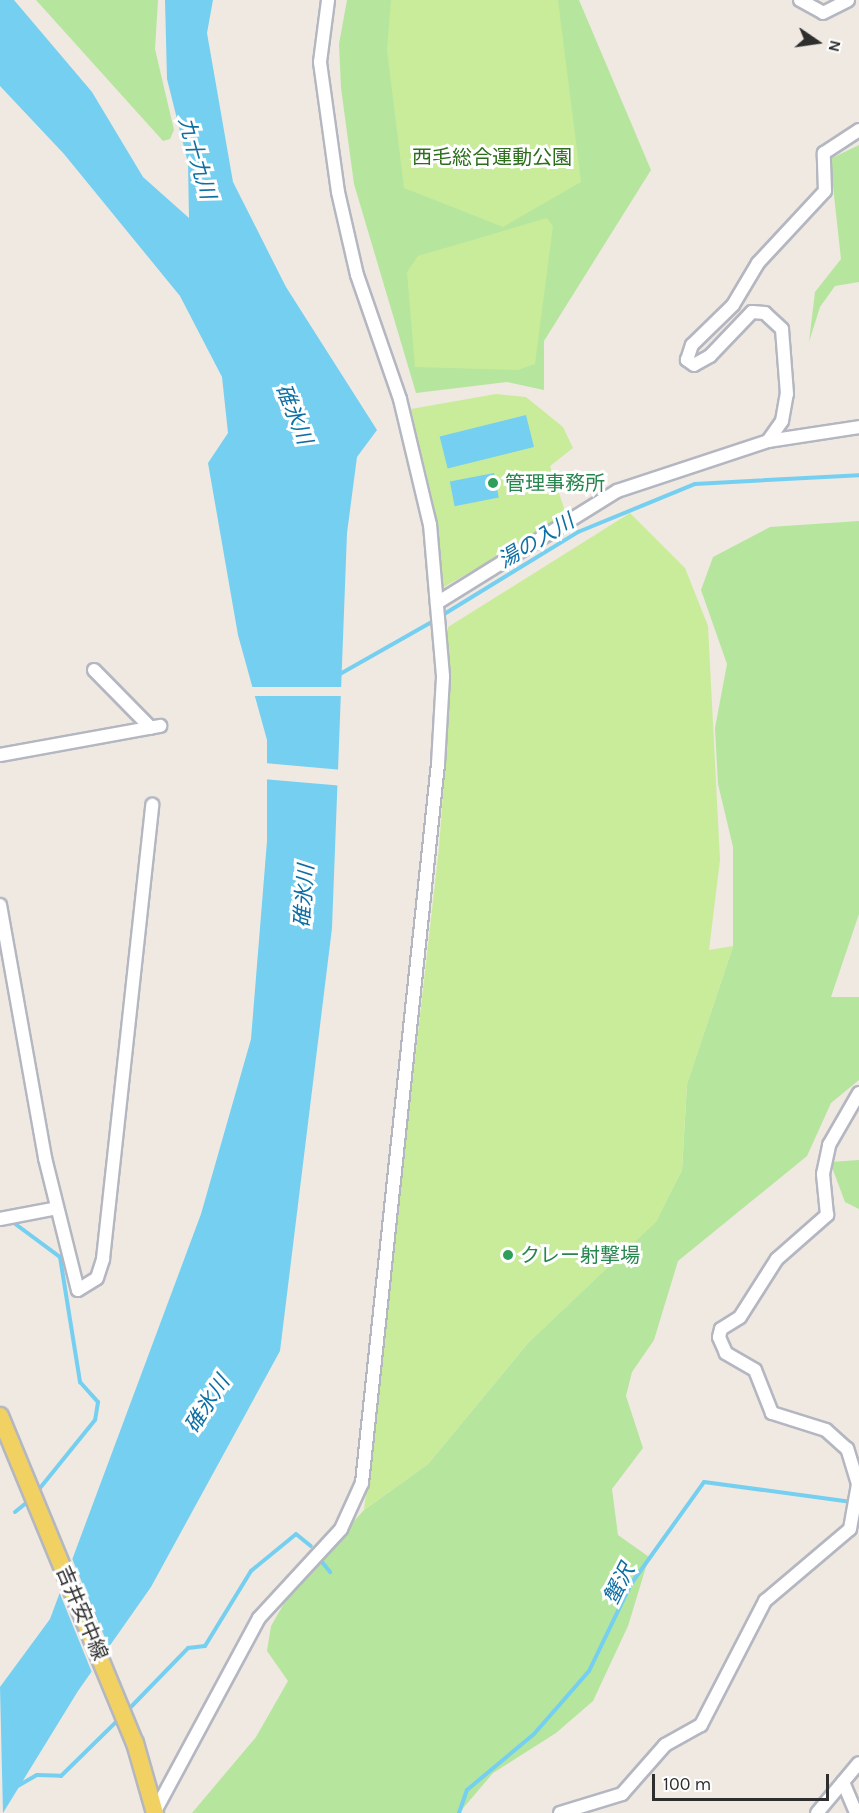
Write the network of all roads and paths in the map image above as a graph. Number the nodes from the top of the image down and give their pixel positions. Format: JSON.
{"nodes":[{"id":1,"x":328,"y":0,"type":"edge"},
{"id":2,"x":800,"y":0,"type":"edge"},
{"id":3,"x":848,"y":0,"type":"edge"},
{"id":4,"x":859,"y":130,"type":"edge"},
{"id":5,"x":859,"y":427,"type":"edge"},
{"id":6,"x":768,"y":441,"type":"junction"},
{"id":7,"x":438,"y":606,"type":"junction"},
{"id":8,"x":94,"y":670,"type":"dead end"},
{"id":9,"x":0,"y":755,"type":"edge"},
{"id":10,"x":152,"y":806,"type":"dead end"},
{"id":11,"x":0,"y":905,"type":"edge"},
{"id":12,"x":859,"y":1093,"type":"edge"},
{"id":13,"x":57,"y":1208,"type":"junction"},
{"id":14,"x":0,"y":1219,"type":"edge"},
{"id":15,"x":0,"y":1417,"type":"edge"},
{"id":16,"x":855,"y":1456,"type":"edge"},
{"id":17,"x":858,"y":1504,"type":"edge"},
{"id":18,"x":859,"y":1763,"type":"edge"},
{"id":19,"x":843,"y":1782,"type":"junction"},
{"id":20,"x":154,"y":1812,"type":"edge"},
{"id":21,"x":560,"y":1813,"type":"edge"},
{"id":22,"x":817,"y":1813,"type":"edge"},
{"id":23,"x":856,"y":1813,"type":"edge"}],
"edges":[{"from":1,"to":7,"type":"street"},
{"from":2,"to":3,"type":"street"},
{"from":4,"to":6,"type":"street"},
{"from":5,"to":6,"type":"street"},
{"from":6,"to":7,"type":"street"},
{"from":7,"to":20,"type":"street"},
{"from":8,"to":9,"type":"street"},
{"from":10,"to":13,"type":"street"},
{"from":11,"to":13,"type":"street"},
{"from":12,"to":16,"type":"street"},
{"from":13,"to":14,"type":"street"},
{"from":15,"to":20,"type":"main road","name":"吉井安中線"},
{"from":16,"to":17,"type":"street"},
{"from":17,"to":21,"type":"street"},
{"from":18,"to":19,"type":"street"},
{"from":19,"to":22,"type":"street"},
{"from":19,"to":23,"type":"street"}]}
